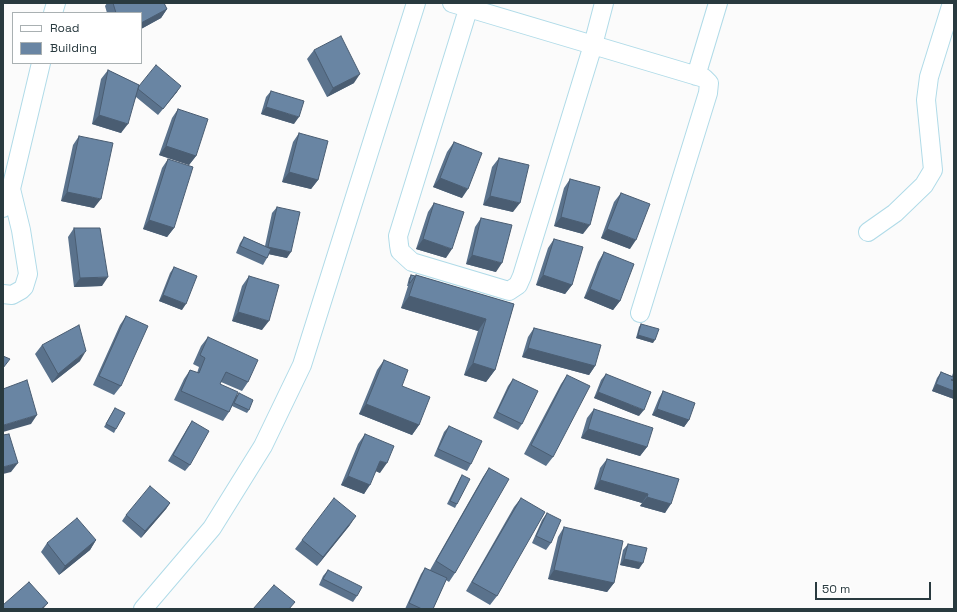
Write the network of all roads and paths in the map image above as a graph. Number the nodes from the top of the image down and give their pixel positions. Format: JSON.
{"nodes":[{"id":1,"x":416,"y":3,"type":"edge"},
{"id":2,"x":604,"y":3,"type":"edge"},
{"id":3,"x":718,"y":3,"type":"edge"},
{"id":4,"x":952,"y":3,"type":"edge"},
{"id":5,"x":463,"y":5,"type":"edge"},
{"id":6,"x":593,"y":45,"type":"junction"},
{"id":7,"x":41,"y":64,"type":"edge"},
{"id":8,"x":696,"y":76,"type":"junction"},
{"id":9,"x":11,"y":190,"type":"junction"},
{"id":10,"x":3,"y":208,"type":"edge"},
{"id":11,"x":868,"y":232,"type":"dead end"},
{"id":12,"x":3,"y":294,"type":"edge"},
{"id":13,"x":640,"y":312,"type":"dead end"},
{"id":14,"x":144,"y":609,"type":"edge"}],
"edges":[{"from":1,"to":14,"type":"street"},
{"from":2,"to":6,"type":"street"},
{"from":3,"to":8,"type":"street"},
{"from":4,"to":11,"type":"street"},
{"from":5,"to":6,"type":"street"},
{"from":5,"to":6,"type":"street"},
{"from":6,"to":8,"type":"street"},
{"from":7,"to":9,"type":"street"},
{"from":8,"to":13,"type":"street"},
{"from":9,"to":10,"type":"street"},
{"from":9,"to":12,"type":"street"}]}
